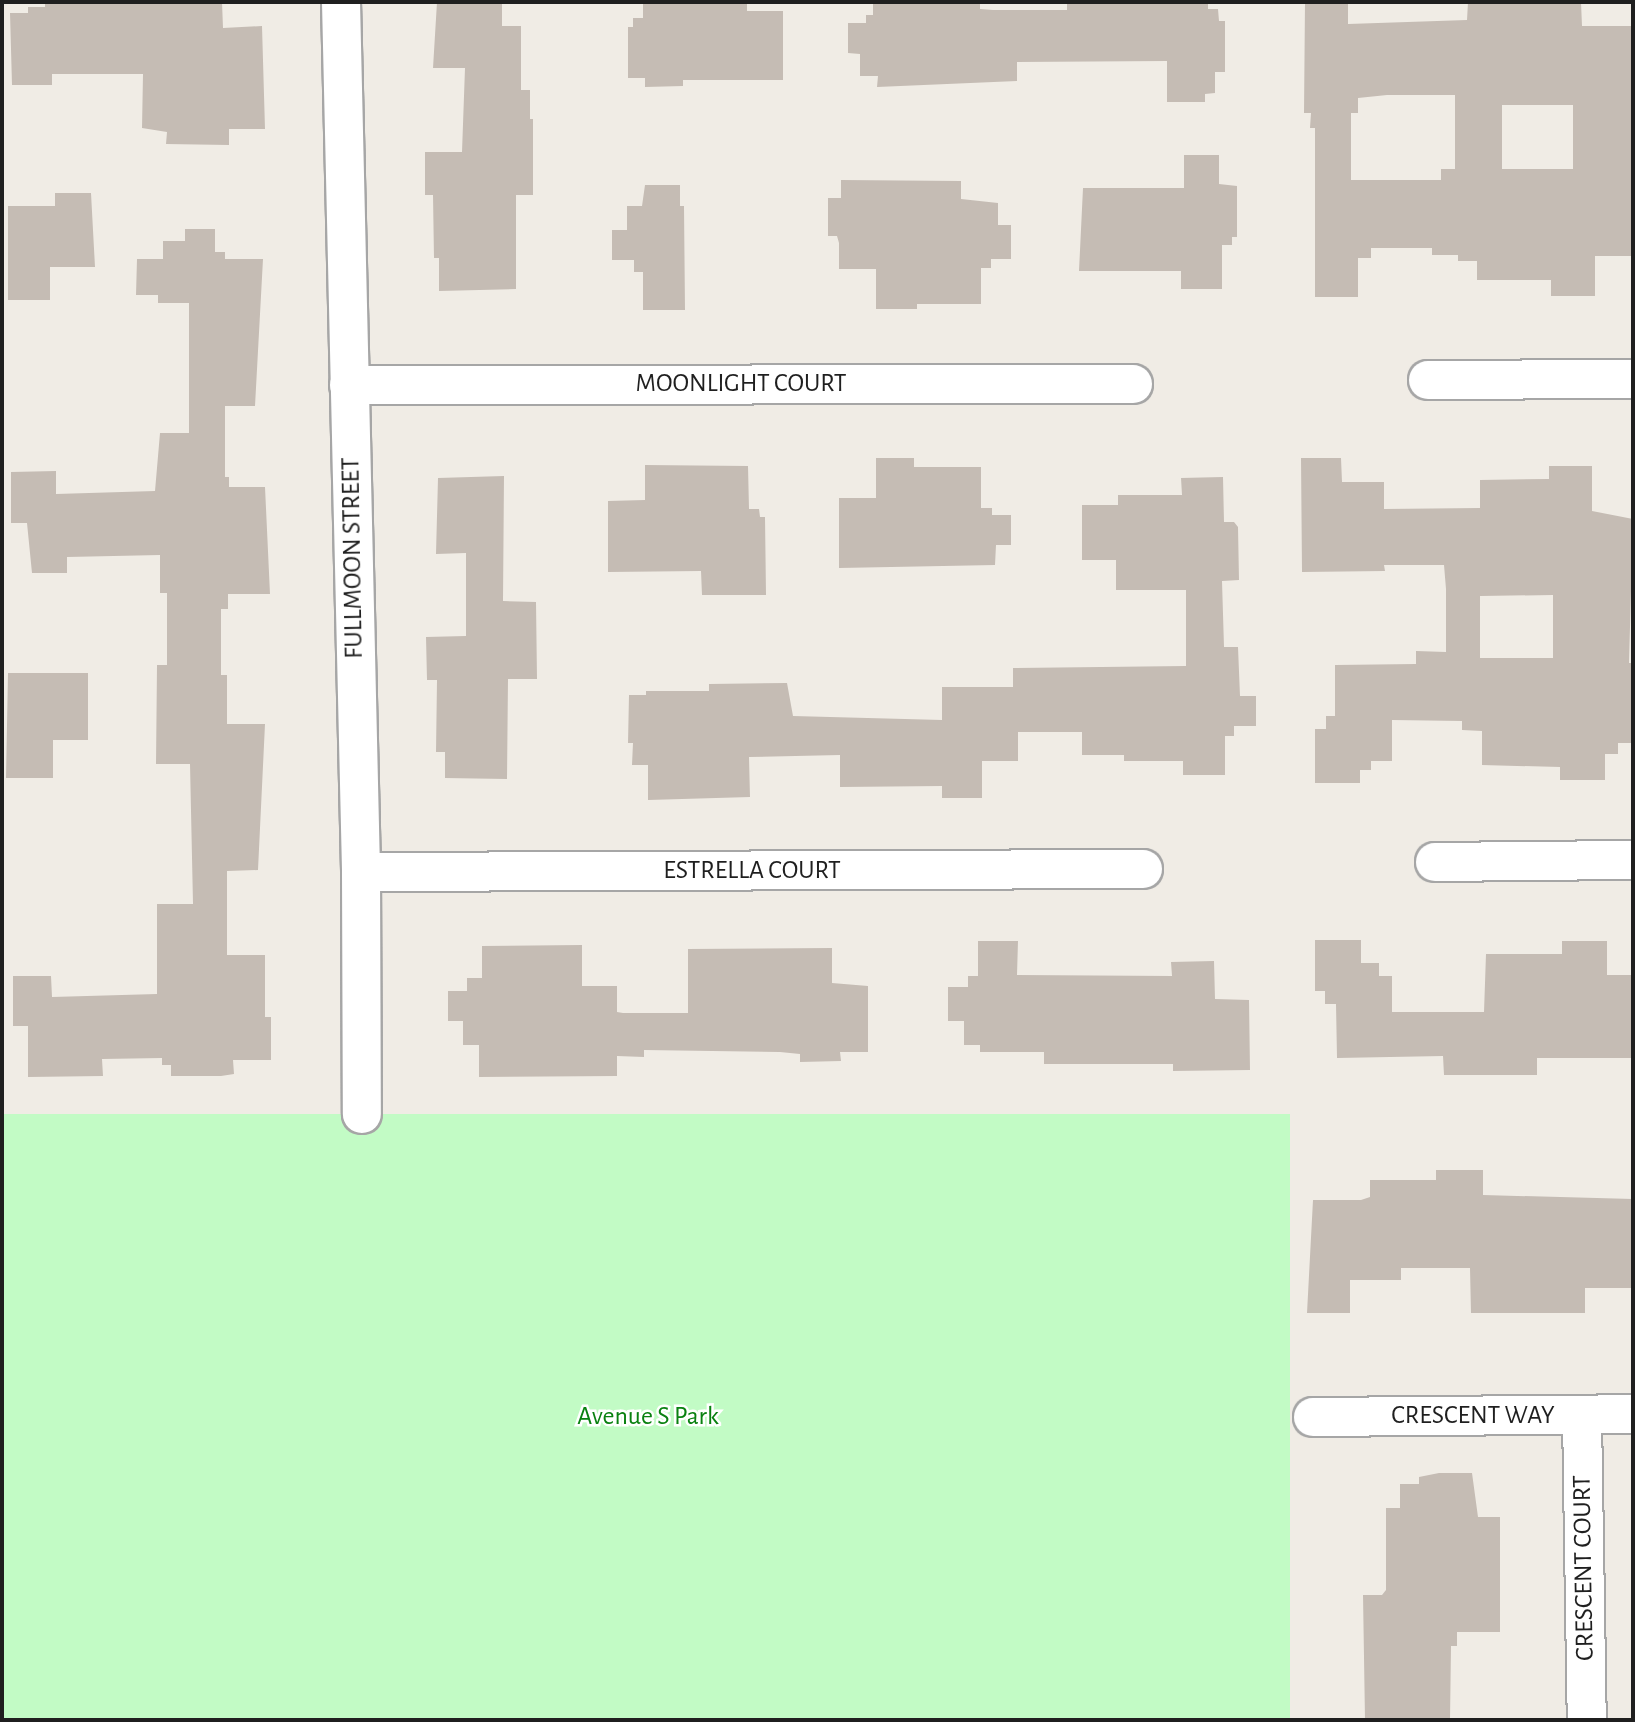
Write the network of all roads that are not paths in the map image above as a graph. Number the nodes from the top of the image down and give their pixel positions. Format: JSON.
{"nodes":[{"id":1,"x":341,"y":2,"type":"edge"},
{"id":2,"x":1633,"y":379,"type":"edge"},
{"id":3,"x":1428,"y":380,"type":"dead end"},
{"id":4,"x":1133,"y":384,"type":"dead end"},
{"id":5,"x":349,"y":386,"type":"junction"},
{"id":6,"x":1633,"y":860,"type":"edge"},
{"id":7,"x":1435,"y":862,"type":"dead end"},
{"id":8,"x":1143,"y":869,"type":"dead end"},
{"id":9,"x":361,"y":872,"type":"junction"},
{"id":10,"x":362,"y":1114,"type":"dead end"},
{"id":11,"x":1633,"y":1414,"type":"edge"},
{"id":12,"x":1582,"y":1415,"type":"junction"},
{"id":13,"x":1312,"y":1417,"type":"dead end"},
{"id":14,"x":1587,"y":1720,"type":"edge"}],
"edges":[{"from":1,"to":5,"type":"street","name":"FULLMOON STREET"},
{"from":2,"to":3,"type":"street"},
{"from":4,"to":5,"type":"street","name":"MOONLIGHT COURT"},
{"from":5,"to":9,"type":"street","name":"FULLMOON STREET"},
{"from":6,"to":7,"type":"street"},
{"from":8,"to":9,"type":"street","name":"ESTRELLA COURT"},
{"from":9,"to":10,"type":"street","name":"FULLMOON STREET"},
{"from":11,"to":12,"type":"street","name":"CRESCENT WAY"},
{"from":12,"to":13,"type":"street","name":"CRESCENT WAY"},
{"from":12,"to":14,"type":"street","name":"CRESCENT COURT"}]}
